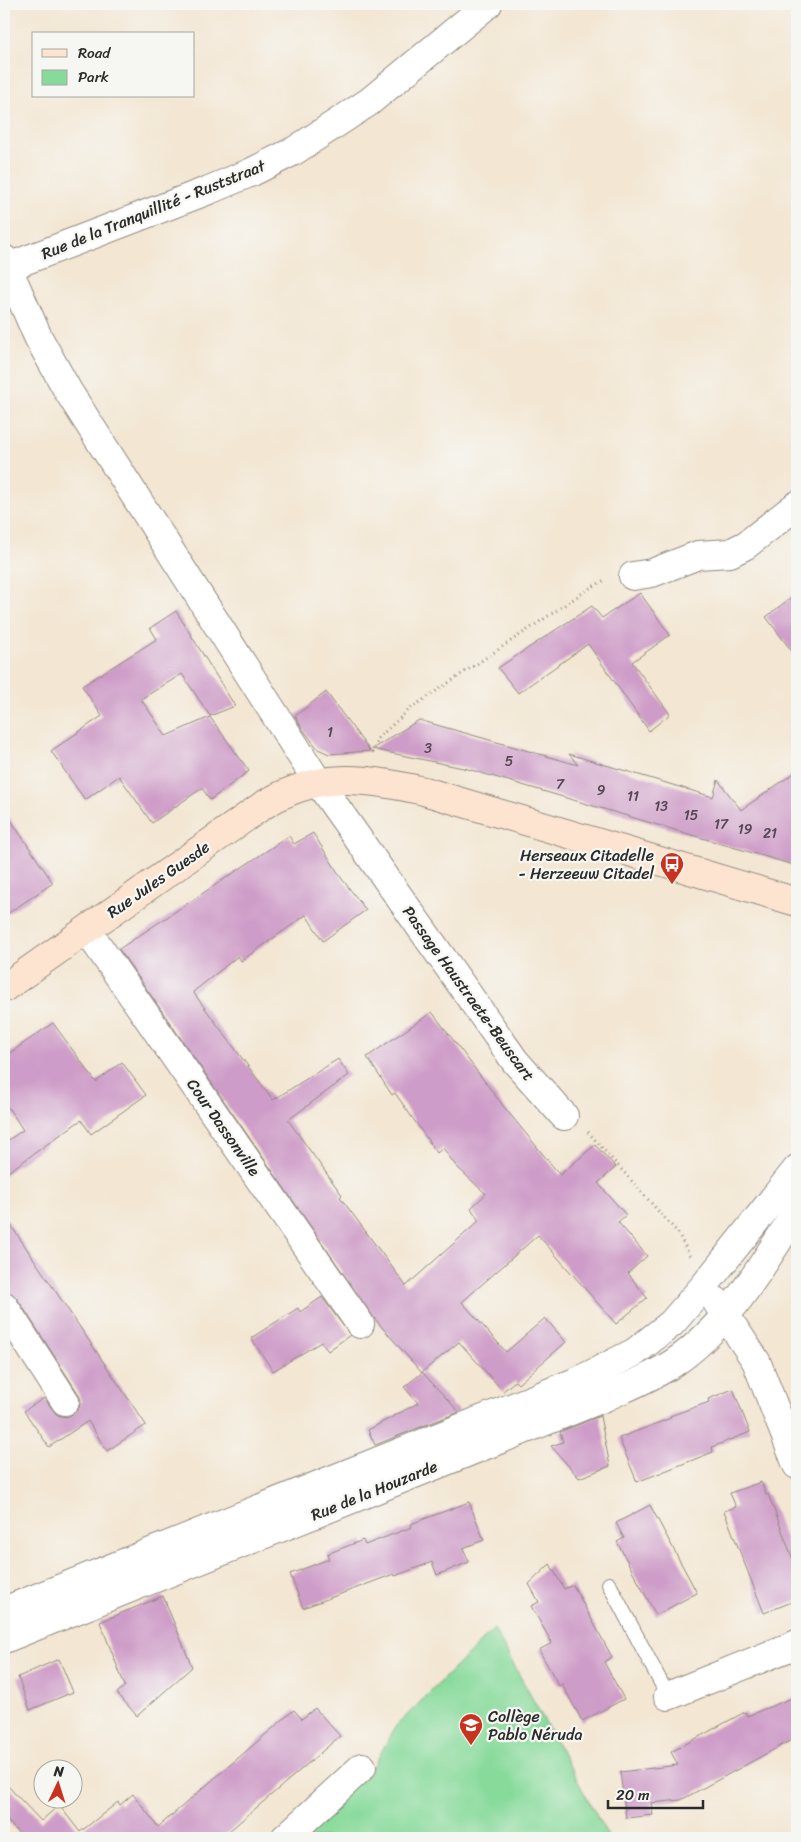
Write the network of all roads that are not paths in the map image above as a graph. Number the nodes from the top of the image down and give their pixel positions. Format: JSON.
{"nodes":[{"id":1,"x":488,"y":4,"type":"edge"},
{"id":2,"x":6,"y":263,"type":"edge"},
{"id":3,"x":797,"y":505,"type":"edge"},
{"id":4,"x":633,"y":576,"type":"road end"},
{"id":5,"x":318,"y":782,"type":"junction"},
{"id":6,"x":797,"y":902,"type":"edge"},
{"id":7,"x":87,"y":930,"type":"junction"},
{"id":8,"x":4,"y":988,"type":"edge"},
{"id":9,"x":564,"y":1116,"type":"road end"},
{"id":10,"x":797,"y":1170,"type":"edge"},
{"id":11,"x":797,"y":1211,"type":"edge"},
{"id":12,"x":704,"y":1286,"type":"junction"},
{"id":13,"x":4,"y":1306,"type":"edge"},
{"id":14,"x":726,"y":1314,"type":"junction"},
{"id":15,"x":360,"y":1324,"type":"dead end"},
{"id":16,"x":65,"y":1401,"type":"dead end"},
{"id":17,"x":797,"y":1465,"type":"edge"},
{"id":18,"x":609,"y":1584,"type":"dead end"},
{"id":19,"x":4,"y":1611,"type":"edge"},
{"id":20,"x":4,"y":1638,"type":"edge"},
{"id":21,"x":797,"y":1644,"type":"edge"},
{"id":22,"x":668,"y":1696,"type":"joint"},
{"id":23,"x":362,"y":1767,"type":"dead end"},
{"id":24,"x":285,"y":1838,"type":"edge"}],
"edges":[{"from":1,"to":2,"type":"street","name":"Rue de la Tranquillité - Ruststraat"},
{"from":2,"to":5,"type":"street","name":"Passage Haustraete-Beuscart"},
{"from":3,"to":4,"type":"street"},
{"from":5,"to":6,"type":"main road","name":"Rue Jules Guesde"},
{"from":5,"to":7,"type":"main road","name":"Rue Jules Guesde"},
{"from":5,"to":9,"type":"street","name":"Passage Haustraete-Beuscart"},
{"from":7,"to":8,"type":"main road","name":"Rue Jules Guesde"},
{"from":7,"to":15,"type":"street","name":"Cour Dassonville"},
{"from":10,"to":12,"type":"street","name":"Rue de la Houzarde"},
{"from":11,"to":14,"type":"street","name":"Rue de la Houzarde"},
{"from":12,"to":14,"type":"street"},
{"from":12,"to":19,"type":"street","name":"Rue de la Houzarde"},
{"from":13,"to":16,"type":"street"},
{"from":14,"to":17,"type":"street"},
{"from":14,"to":20,"type":"street","name":"Rue de la Houzarde"},
{"from":18,"to":22,"type":"lane"},
{"from":21,"to":22,"type":"street"},
{"from":23,"to":24,"type":"street"}]}
